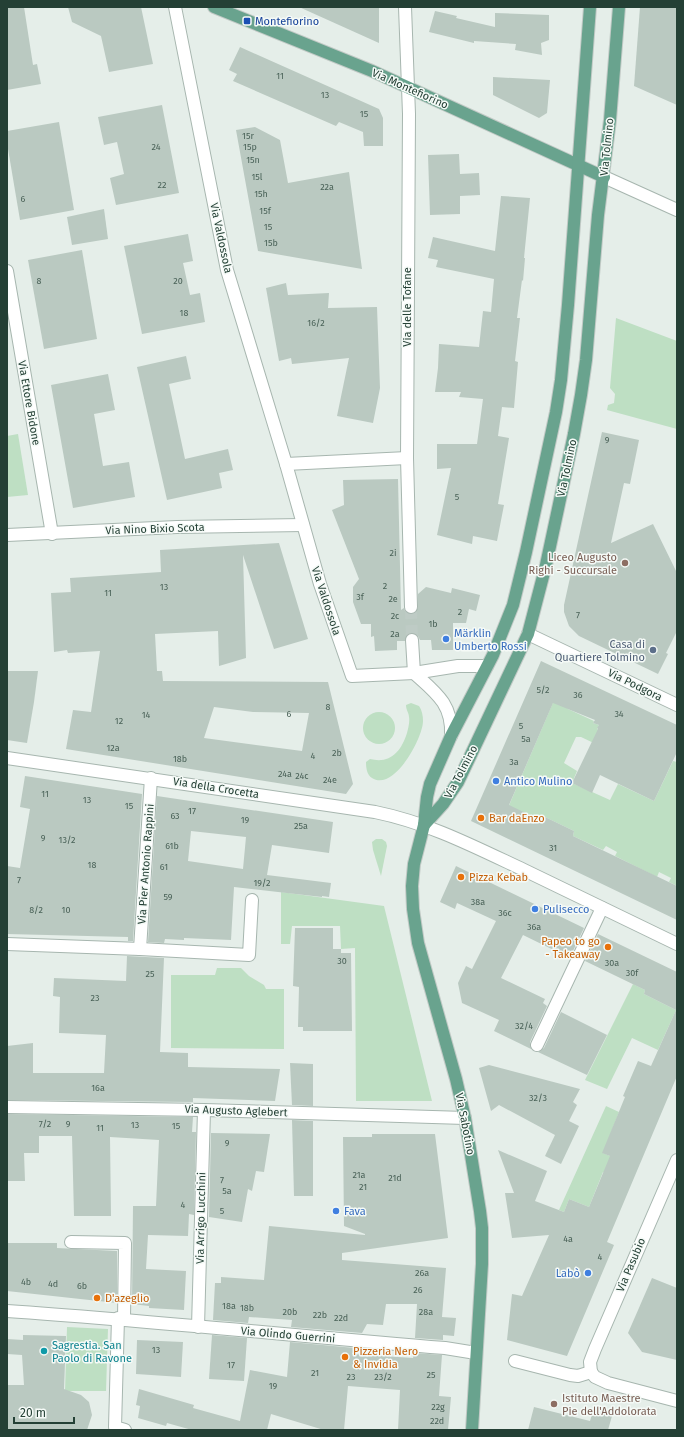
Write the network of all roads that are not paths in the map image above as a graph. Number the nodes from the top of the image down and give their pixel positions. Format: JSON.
{"nodes":[{"id":1,"x":175,"y":7,"type":"edge"},
{"id":2,"x":214,"y":7,"type":"edge"},
{"id":3,"x":405,"y":7,"type":"edge"},
{"id":4,"x":590,"y":7,"type":"edge"},
{"id":5,"x":619,"y":7,"type":"edge"},
{"id":6,"x":408,"y":87,"type":"junction"},
{"id":7,"x":578,"y":165,"type":"junction"},
{"id":8,"x":604,"y":177,"type":"junction"},
{"id":9,"x":677,"y":210,"type":"edge"},
{"id":10,"x":7,"y":271,"type":"edge"},
{"id":11,"x":407,"y":458,"type":"junction"},
{"id":12,"x":286,"y":464,"type":"junction"},
{"id":13,"x":304,"y":525,"type":"junction"},
{"id":14,"x":52,"y":534,"type":"junction"},
{"id":15,"x":7,"y":535,"type":"edge"},
{"id":16,"x":411,"y":607,"type":"tunnel mouth"},
{"id":17,"x":528,"y":634,"type":"junction"},
{"id":18,"x":412,"y":640,"type":"tunnel mouth"},
{"id":19,"x":487,"y":666,"type":"junction"},
{"id":20,"x":414,"y":673,"type":"junction"},
{"id":21,"x":677,"y":705,"type":"edge"},
{"id":22,"x":451,"y":736,"type":"junction"},
{"id":23,"x":7,"y":758,"type":"edge"},
{"id":24,"x":151,"y":778,"type":"junction"},
{"id":25,"x":424,"y":825,"type":"junction"},
{"id":26,"x":252,"y":900,"type":"dead end"},
{"id":27,"x":602,"y":908,"type":"junction"},
{"id":28,"x":7,"y":944,"type":"edge"},
{"id":29,"x":677,"y":944,"type":"edge"},
{"id":30,"x":140,"y":949,"type":"junction"},
{"id":31,"x":537,"y":1045,"type":"dead end"},
{"id":32,"x":7,"y":1107,"type":"edge"},
{"id":33,"x":204,"y":1110,"type":"junction"},
{"id":34,"x":465,"y":1118,"type":"junction"},
{"id":35,"x":677,"y":1160,"type":"edge"},
{"id":36,"x":71,"y":1242,"type":"dead end"},
{"id":37,"x":7,"y":1311,"type":"edge"},
{"id":38,"x":121,"y":1319,"type":"junction"},
{"id":39,"x":198,"y":1327,"type":"junction"},
{"id":40,"x":476,"y":1353,"type":"junction"},
{"id":41,"x":515,"y":1361,"type":"dead end"},
{"id":42,"x":590,"y":1372,"type":"junction"},
{"id":43,"x":677,"y":1401,"type":"edge"},
{"id":44,"x":125,"y":1430,"type":"edge"},
{"id":45,"x":472,"y":1430,"type":"edge"}],
"edges":[{"from":1,"to":12,"type":"street","name":"Via Valdossola"},
{"from":2,"to":6,"type":"main road","name":"Via Montefiorino"},
{"from":3,"to":6,"type":"street","name":"Via delle Tofane"},
{"from":4,"to":7,"type":"main road","name":"Via Tolmino"},
{"from":5,"to":8,"type":"main road","name":"Via Tolmino"},
{"from":6,"to":7,"type":"main road","name":"Via Montefiorino"},
{"from":6,"to":11,"type":"street","name":"Via delle Tofane"},
{"from":7,"to":8,"type":"main road","name":"Via Montefiorino"},
{"from":7,"to":19,"type":"main road","name":"Via Tolmino"},
{"from":8,"to":9,"type":"street"},
{"from":8,"to":17,"type":"main road","name":"Via Tolmino"},
{"from":10,"to":14,"type":"street","name":"Via Ettore Bidone"},
{"from":11,"to":12,"type":"street"},
{"from":11,"to":16,"type":"street","name":"Via delle Tofane"},
{"from":12,"to":13,"type":"street","name":"Via Valdossola"},
{"from":13,"to":14,"type":"street","name":"Via Nino Bixio Scota"},
{"from":13,"to":20,"type":"street","name":"Via Valdossola"},
{"from":14,"to":15,"type":"street","name":"Via Nino Bixio Scota"},
{"from":17,"to":21,"type":"street","name":"Via Podgora"},
{"from":17,"to":25,"type":"main road","name":"Via Tolmino"},
{"from":18,"to":20,"type":"street"},
{"from":19,"to":20,"type":"street","name":"Via Valdossola"},
{"from":19,"to":22,"type":"main road","name":"Via Tolmino"},
{"from":20,"to":22,"type":"street"},
{"from":22,"to":25,"type":"main road","name":"Via Tolmino"},
{"from":23,"to":24,"type":"street","name":"Via della Crocetta"},
{"from":24,"to":25,"type":"street","name":"Via della Crocetta"},
{"from":24,"to":30,"type":"street","name":"Via Pier Antonio Rappini"},
{"from":25,"to":27,"type":"street","name":"Via della Crocetta"},
{"from":25,"to":34,"type":"main road","name":"Via Sabotino"},
{"from":26,"to":30,"type":"street"},
{"from":27,"to":29,"type":"street","name":"Via della Crocetta"},
{"from":27,"to":31,"type":"street"},
{"from":28,"to":30,"type":"street"},
{"from":32,"to":33,"type":"street","name":"Via Augusto Aglebert"},
{"from":33,"to":34,"type":"street","name":"Via Augusto Aglebert"},
{"from":33,"to":39,"type":"street","name":"Via Arrigo Lucchini"},
{"from":34,"to":40,"type":"main road","name":"Via Sabotino"},
{"from":35,"to":42,"type":"street","name":"Via Pasubio"},
{"from":36,"to":38,"type":"street"},
{"from":37,"to":38,"type":"street","name":"Via Olindo Guerrini"},
{"from":38,"to":39,"type":"street","name":"Via Olindo Guerrini"},
{"from":38,"to":44,"type":"street"},
{"from":39,"to":40,"type":"street","name":"Via Olindo Guerrini"},
{"from":40,"to":45,"type":"main road","name":"Via Sabotino"},
{"from":41,"to":42,"type":"street"},
{"from":42,"to":43,"type":"street"}]}
